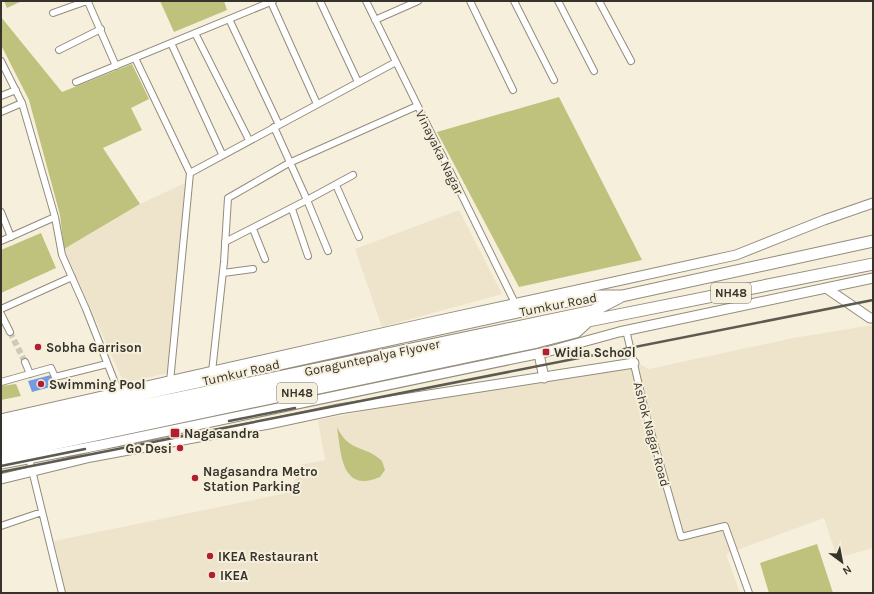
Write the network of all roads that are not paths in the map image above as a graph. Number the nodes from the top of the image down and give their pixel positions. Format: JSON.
{"nodes":[{"id":1,"x":320,"y":1,"type":"edge"},
{"id":2,"x":366,"y":1,"type":"edge"},
{"id":3,"x":418,"y":1,"type":"edge"},
{"id":4,"x":470,"y":1,"type":"edge"},
{"id":5,"x":514,"y":1,"type":"edge"},
{"id":6,"x":558,"y":1,"type":"edge"},
{"id":7,"x":599,"y":1,"type":"edge"},
{"id":8,"x":272,"y":2,"type":"edge"},
{"id":9,"x":263,"y":3,"type":"edge"},
{"id":10,"x":53,"y":13,"type":"dead end"},
{"id":11,"x":229,"y":19,"type":"junction"},
{"id":12,"x":375,"y":20,"type":"junction"},
{"id":13,"x":101,"y":29,"type":"junction"},
{"id":14,"x":195,"y":33,"type":"junction"},
{"id":15,"x":171,"y":43,"type":"junction"},
{"id":16,"x":59,"y":50,"type":"dead end"},
{"id":17,"x":135,"y":58,"type":"junction"},
{"id":18,"x":1,"y":60,"type":"edge"},
{"id":19,"x":631,"y":61,"type":"dead end"},
{"id":20,"x":396,"y":62,"type":"junction"},
{"id":21,"x":116,"y":66,"type":"junction"},
{"id":22,"x":594,"y":71,"type":"dead end"},
{"id":23,"x":554,"y":80,"type":"dead end"},
{"id":24,"x":76,"y":82,"type":"dead end"},
{"id":25,"x":358,"y":82,"type":"junction"},
{"id":26,"x":16,"y":90,"type":"junction"},
{"id":27,"x":513,"y":90,"type":"dead end"},
{"id":28,"x":1,"y":96,"type":"edge"},
{"id":29,"x":22,"y":103,"type":"junction"},
{"id":30,"x":317,"y":104,"type":"junction"},
{"id":31,"x":417,"y":106,"type":"junction"},
{"id":32,"x":1,"y":112,"type":"edge"},
{"id":33,"x":277,"y":126,"type":"junction"},
{"id":34,"x":249,"y":140,"type":"junction"},
{"id":35,"x":222,"y":154,"type":"junction"},
{"id":36,"x":289,"y":163,"type":"junction"},
{"id":37,"x":190,"y":172,"type":"junction"},
{"id":38,"x":353,"y":175,"type":"dead end"},
{"id":39,"x":336,"y":185,"type":"junction"},
{"id":40,"x":307,"y":200,"type":"junction"},
{"id":41,"x":873,"y":203,"type":"edge"},
{"id":42,"x":292,"y":209,"type":"junction"},
{"id":43,"x":1,"y":212,"type":"edge"},
{"id":44,"x":55,"y":217,"type":"junction"},
{"id":45,"x":253,"y":229,"type":"junction"},
{"id":46,"x":11,"y":237,"type":"junction"},
{"id":47,"x":359,"y":237,"type":"dead end"},
{"id":48,"x":1,"y":241,"type":"edge"},
{"id":49,"x":873,"y":241,"type":"edge"},
{"id":50,"x":225,"y":242,"type":"junction"},
{"id":51,"x":328,"y":251,"type":"dead end"},
{"id":52,"x":308,"y":256,"type":"dead end"},
{"id":53,"x":265,"y":259,"type":"dead end"},
{"id":54,"x":873,"y":264,"type":"edge"},
{"id":55,"x":253,"y":269,"type":"dead end"},
{"id":56,"x":223,"y":273,"type":"junction"},
{"id":57,"x":72,"y":277,"type":"junction"},
{"id":58,"x":873,"y":278,"type":"edge"},
{"id":59,"x":826,"y":288,"type":"junction"},
{"id":60,"x":622,"y":296,"type":"junction"},
{"id":61,"x":515,"y":303,"type":"junction"},
{"id":62,"x":1,"y":309,"type":"edge"},
{"id":63,"x":1,"y":314,"type":"edge"},
{"id":64,"x":873,"y":318,"type":"edge"},
{"id":65,"x":588,"y":321,"type":"junction"},
{"id":66,"x":626,"y":330,"type":"junction"},
{"id":67,"x":10,"y":332,"type":"tunnel mouth"},
{"id":68,"x":539,"y":354,"type":"junction"},
{"id":69,"x":25,"y":362,"type":"tunnel mouth"},
{"id":70,"x":634,"y":363,"type":"junction"},
{"id":71,"x":107,"y":364,"type":"junction"},
{"id":72,"x":212,"y":372,"type":"junction"},
{"id":73,"x":30,"y":374,"type":"junction"},
{"id":74,"x":544,"y":378,"type":"junction"},
{"id":75,"x":1,"y":382,"type":"edge"},
{"id":76,"x":170,"y":382,"type":"junction"},
{"id":77,"x":119,"y":393,"type":"junction"},
{"id":78,"x":1,"y":419,"type":"edge"},
{"id":79,"x":1,"y":425,"type":"edge"},
{"id":80,"x":1,"y":435,"type":"edge"},
{"id":81,"x":1,"y":444,"type":"edge"},
{"id":82,"x":1,"y":455,"type":"edge"},
{"id":83,"x":29,"y":458,"type":"junction"},
{"id":84,"x":1,"y":464,"type":"edge"},
{"id":85,"x":32,"y":472,"type":"junction"},
{"id":86,"x":1,"y":479,"type":"edge"},
{"id":87,"x":42,"y":512,"type":"junction"},
{"id":88,"x":1,"y":526,"type":"edge"},
{"id":89,"x":62,"y":593,"type":"edge"},
{"id":90,"x":749,"y":593,"type":"edge"}],
"edges":[{"from":1,"to":25,"type":"street"},
{"from":2,"to":12,"type":"street","name":"Vinayaka Nagar"},
{"from":3,"to":12,"type":"street"},
{"from":4,"to":27,"type":"street"},
{"from":5,"to":23,"type":"street"},
{"from":6,"to":22,"type":"street"},
{"from":7,"to":19,"type":"street"},
{"from":8,"to":9,"type":"street"},
{"from":8,"to":30,"type":"street"},
{"from":9,"to":11,"type":"street"},
{"from":10,"to":13,"type":"street"},
{"from":11,"to":14,"type":"street"},
{"from":11,"to":33,"type":"street"},
{"from":12,"to":20,"type":"street","name":"Vinayaka Nagar"},
{"from":13,"to":16,"type":"street"},
{"from":13,"to":21,"type":"street"},
{"from":14,"to":15,"type":"street"},
{"from":14,"to":34,"type":"street"},
{"from":15,"to":17,"type":"street"},
{"from":15,"to":35,"type":"street"},
{"from":17,"to":21,"type":"street"},
{"from":17,"to":37,"type":"street"},
{"from":18,"to":26,"type":"street"},
{"from":20,"to":25,"type":"street"},
{"from":20,"to":31,"type":"street","name":"Vinayaka Nagar"},
{"from":21,"to":24,"type":"street"},
{"from":25,"to":30,"type":"street"},
{"from":26,"to":28,"type":"street"},
{"from":26,"to":29,"type":"street"},
{"from":29,"to":32,"type":"street"},
{"from":29,"to":44,"type":"street"},
{"from":30,"to":33,"type":"street"},
{"from":31,"to":36,"type":"street"},
{"from":31,"to":61,"type":"street","name":"Vinayaka Nagar"},
{"from":33,"to":34,"type":"street"},
{"from":33,"to":36,"type":"street"},
{"from":34,"to":35,"type":"street"},
{"from":35,"to":37,"type":"street"},
{"from":36,"to":40,"type":"street"},
{"from":36,"to":50,"type":"street"},
{"from":37,"to":76,"type":"street"},
{"from":38,"to":39,"type":"street"},
{"from":39,"to":40,"type":"street"},
{"from":39,"to":47,"type":"street"},
{"from":40,"to":42,"type":"street"},
{"from":40,"to":51,"type":"street"},
{"from":41,"to":61,"type":"street"},
{"from":42,"to":45,"type":"street"},
{"from":42,"to":52,"type":"street"},
{"from":43,"to":46,"type":"street"},
{"from":44,"to":46,"type":"street"},
{"from":44,"to":57,"type":"street"},
{"from":45,"to":50,"type":"street"},
{"from":45,"to":53,"type":"street"},
{"from":46,"to":48,"type":"street"},
{"from":49,"to":60,"type":"highway","number":"NH48"},
{"from":50,"to":56,"type":"street"},
{"from":54,"to":65,"type":"highway","number":"NH48"},
{"from":55,"to":56,"type":"street"},
{"from":56,"to":72,"type":"street"},
{"from":57,"to":62,"type":"street"},
{"from":57,"to":71,"type":"street"},
{"from":58,"to":59,"type":"street"},
{"from":59,"to":64,"type":"street"},
{"from":59,"to":66,"type":"street"},
{"from":60,"to":79,"type":"highway","name":"Tumkur Road","number":"NH48"},
{"from":60,"to":80,"type":"highway","name":"Goraguntepalya Flyover"},
{"from":61,"to":72,"type":"street"},
{"from":63,"to":67,"type":"street"},
{"from":65,"to":81,"type":"highway","name":"Goraguntepalya Flyover"},
{"from":65,"to":82,"type":"highway","name":"Tumkur Road","number":"NH48"},
{"from":66,"to":68,"type":"street"},
{"from":66,"to":70,"type":"street","name":"Ashok Nagar Road"},
{"from":68,"to":74,"type":"street"},
{"from":68,"to":83,"type":"street"},
{"from":69,"to":73,"type":"street"},
{"from":70,"to":74,"type":"street"},
{"from":70,"to":90,"type":"street","name":"Ashok Nagar Road"},
{"from":71,"to":73,"type":"street"},
{"from":71,"to":77,"type":"street"},
{"from":72,"to":76,"type":"street"},
{"from":73,"to":75,"type":"street"},
{"from":74,"to":85,"type":"street"},
{"from":76,"to":77,"type":"street"},
{"from":77,"to":78,"type":"street"},
{"from":83,"to":84,"type":"street"},
{"from":83,"to":85,"type":"street"},
{"from":85,"to":86,"type":"street"},
{"from":85,"to":87,"type":"street"},
{"from":87,"to":88,"type":"street"},
{"from":87,"to":89,"type":"street"}]}
